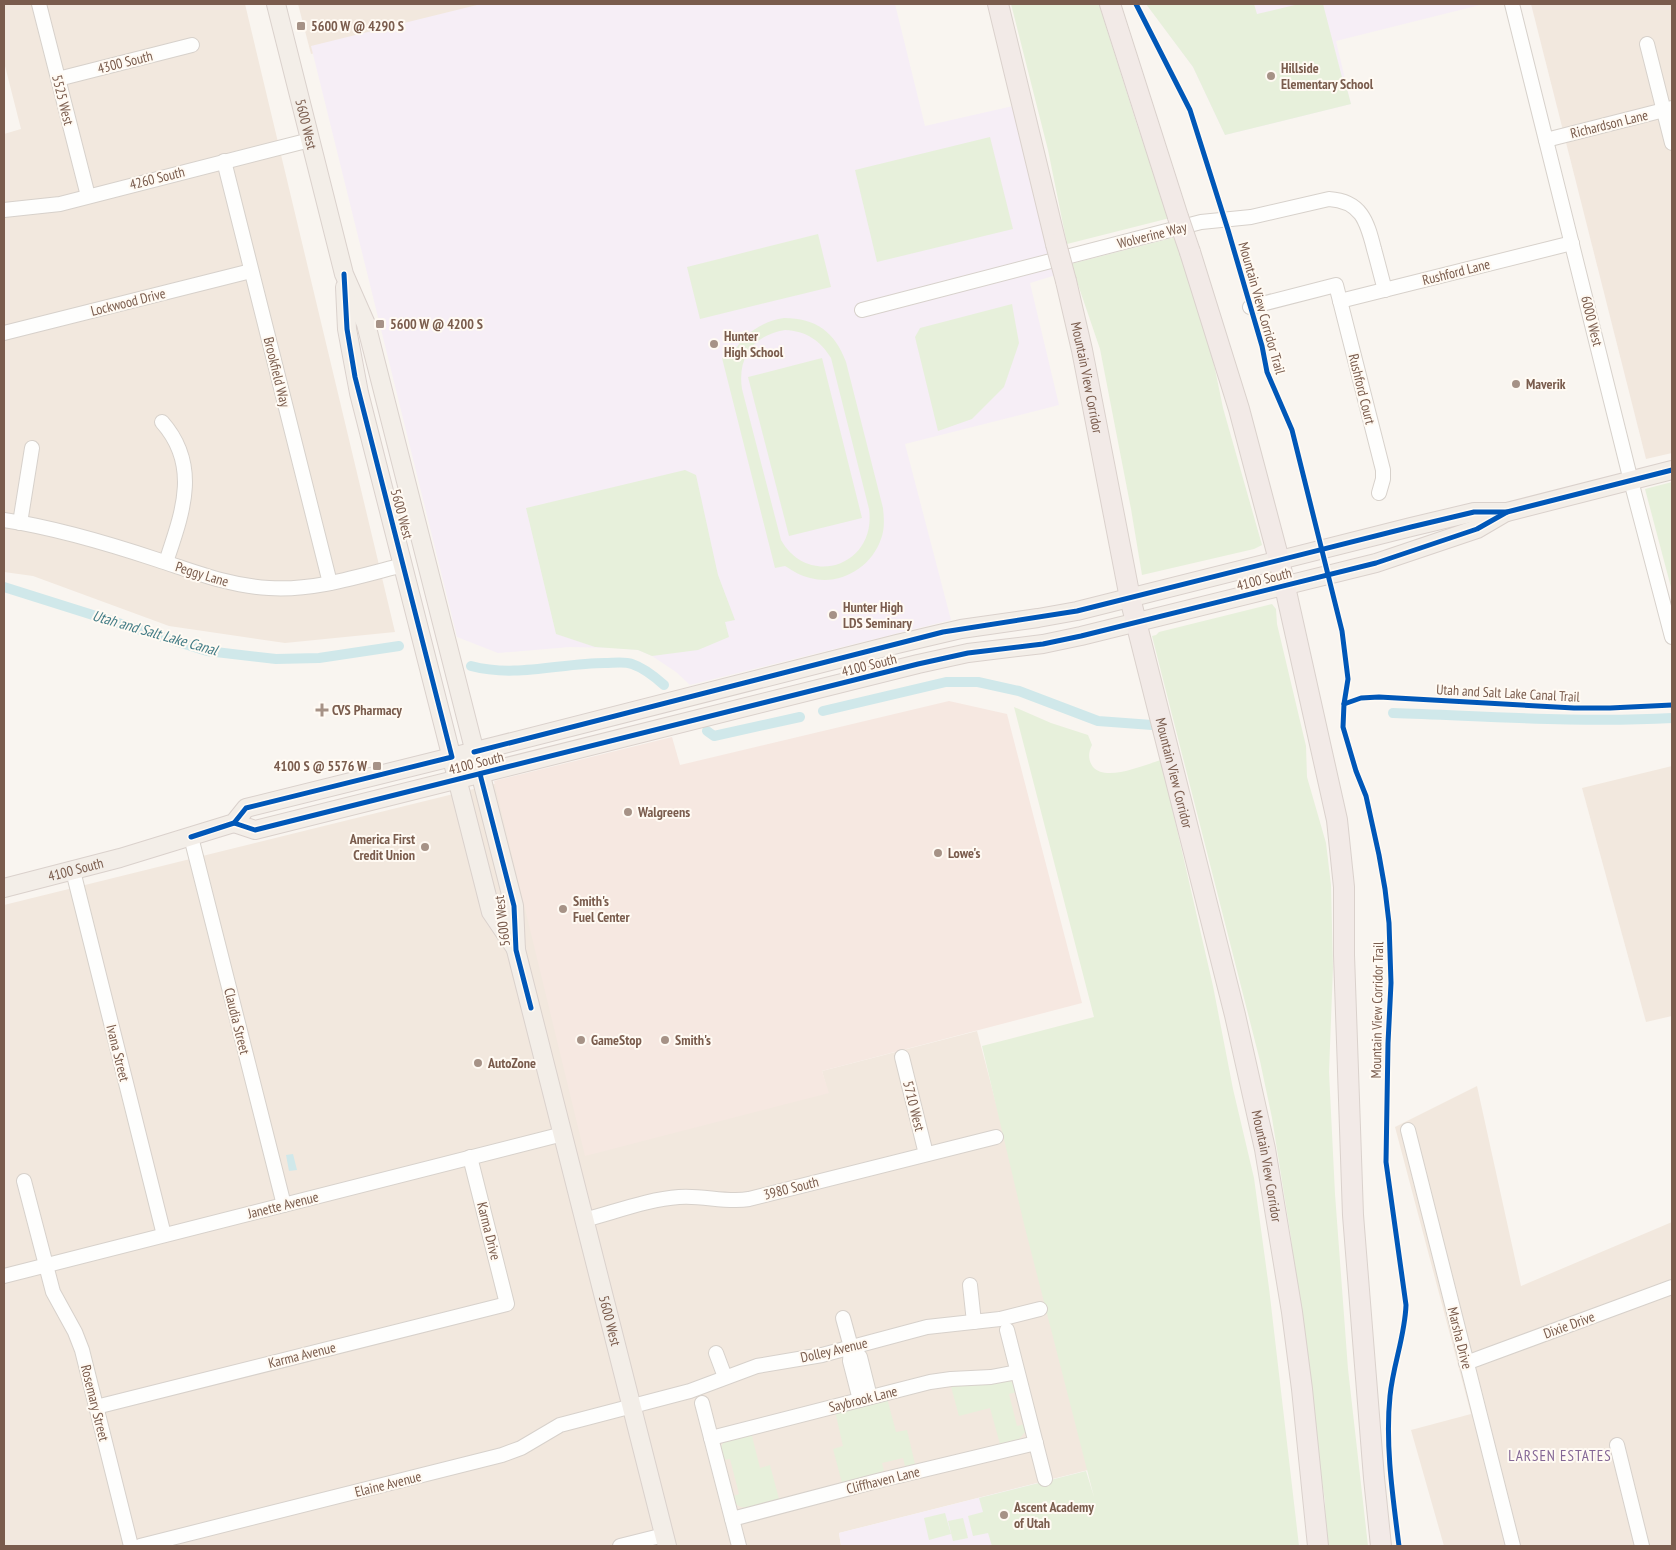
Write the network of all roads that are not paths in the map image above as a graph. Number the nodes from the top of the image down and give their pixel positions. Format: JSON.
{"nodes":[{"id":1,"x":39,"y":4,"type":"edge"},
{"id":2,"x":276,"y":4,"type":"edge"},
{"id":3,"x":998,"y":4,"type":"edge"},
{"id":4,"x":1110,"y":4,"type":"edge"},
{"id":5,"x":1512,"y":4,"type":"edge"},
{"id":6,"x":1647,"y":44,"type":"dead end"},
{"id":7,"x":192,"y":45,"type":"dead end"},
{"id":8,"x":58,"y":78,"type":"junction"},
{"id":9,"x":1668,"y":110,"type":"edge"},
{"id":10,"x":310,"y":140,"type":"junction"},
{"id":11,"x":1546,"y":140,"type":"junction"},
{"id":12,"x":1672,"y":143,"type":"edge"},
{"id":13,"x":224,"y":161,"type":"junction"},
{"id":14,"x":88,"y":196,"type":"junction"},
{"id":15,"x":4,"y":210,"type":"edge"},
{"id":16,"x":1572,"y":243,"type":"junction"},
{"id":17,"x":252,"y":272,"type":"junction"},
{"id":18,"x":344,"y":274,"type":"junction"},
{"id":19,"x":1385,"y":290,"type":"junction"},
{"id":20,"x":1340,"y":302,"type":"junction"},
{"id":21,"x":1250,"y":307,"type":"dead end"},
{"id":22,"x":862,"y":310,"type":"dead end"},
{"id":23,"x":4,"y":333,"type":"edge"},
{"id":24,"x":352,"y":360,"type":"junction"},
{"id":25,"x":162,"y":422,"type":"dead end"},
{"id":26,"x":32,"y":448,"type":"dead end"},
{"id":27,"x":1672,"y":470,"type":"edge"},
{"id":28,"x":404,"y":475,"type":"junction"},
{"id":29,"x":1631,"y":481,"type":"junction"},
{"id":30,"x":1379,"y":493,"type":"dead end"},
{"id":31,"x":1507,"y":512,"type":"junction"},
{"id":32,"x":4,"y":520,"type":"edge"},
{"id":33,"x":20,"y":522,"type":"junction"},
{"id":34,"x":1279,"y":560,"type":"junction"},
{"id":35,"x":166,"y":562,"type":"junction"},
{"id":36,"x":403,"y":565,"type":"junction"},
{"id":37,"x":330,"y":583,"type":"junction"},
{"id":38,"x":1286,"y":585,"type":"junction"},
{"id":39,"x":1130,"y":598,"type":"junction"},
{"id":40,"x":1136,"y":622,"type":"junction"},
{"id":41,"x":1672,"y":637,"type":"edge"},
{"id":42,"x":474,"y":752,"type":"junction"},
{"id":43,"x":452,"y":757,"type":"junction"},
{"id":44,"x":480,"y":774,"type":"junction"},
{"id":45,"x":458,"y":780,"type":"junction"},
{"id":46,"x":234,"y":824,"type":"junction"},
{"id":47,"x":191,"y":837,"type":"junction"},
{"id":48,"x":73,"y":871,"type":"junction"},
{"id":49,"x":4,"y":888,"type":"edge"},
{"id":50,"x":516,"y":950,"type":"junction"},
{"id":51,"x":902,"y":1057,"type":"dead end"},
{"id":52,"x":1408,"y":1130,"type":"dead end"},
{"id":53,"x":563,"y":1134,"type":"junction"},
{"id":54,"x":996,"y":1137,"type":"dead end"},
{"id":55,"x":926,"y":1154,"type":"junction"},
{"id":56,"x":470,"y":1157,"type":"junction"},
{"id":57,"x":24,"y":1181,"type":"dead end"},
{"id":58,"x":284,"y":1205,"type":"junction"},
{"id":59,"x":584,"y":1220,"type":"junction"},
{"id":60,"x":164,"y":1235,"type":"junction"},
{"id":61,"x":45,"y":1265,"type":"junction"},
{"id":62,"x":4,"y":1276,"type":"edge"},
{"id":63,"x":970,"y":1285,"type":"dead end"},
{"id":64,"x":1672,"y":1287,"type":"edge"},
{"id":65,"x":507,"y":1304,"type":"joint"},
{"id":66,"x":1040,"y":1309,"type":"dead end"},
{"id":67,"x":843,"y":1318,"type":"dead end"},
{"id":68,"x":974,"y":1322,"type":"junction"},
{"id":69,"x":1007,"y":1330,"type":"dead end"},
{"id":70,"x":851,"y":1347,"type":"junction"},
{"id":71,"x":716,"y":1353,"type":"dead end"},
{"id":72,"x":1466,"y":1363,"type":"junction"},
{"id":73,"x":1018,"y":1372,"type":"junction"},
{"id":74,"x":725,"y":1377,"type":"junction"},
{"id":75,"x":865,"y":1399,"type":"junction"},
{"id":76,"x":702,"y":1403,"type":"dead end"},
{"id":77,"x":96,"y":1406,"type":"junction"},
{"id":78,"x":632,"y":1407,"type":"junction"},
{"id":79,"x":711,"y":1438,"type":"junction"},
{"id":80,"x":1036,"y":1443,"type":"junction"},
{"id":81,"x":1617,"y":1445,"type":"dead end"},
{"id":82,"x":1045,"y":1479,"type":"dead end"},
{"id":83,"x":732,"y":1519,"type":"junction"},
{"id":84,"x":665,"y":1541,"type":"edge"},
{"id":85,"x":131,"y":1546,"type":"edge"},
{"id":86,"x":140,"y":1546,"type":"edge"},
{"id":87,"x":620,"y":1546,"type":"edge"},
{"id":88,"x":738,"y":1546,"type":"edge"},
{"id":89,"x":1318,"y":1546,"type":"edge"},
{"id":90,"x":1381,"y":1546,"type":"edge"},
{"id":91,"x":1513,"y":1546,"type":"edge"},
{"id":92,"x":1642,"y":1546,"type":"edge"}],
"edges":[{"from":1,"to":8,"type":"street","name":"5525 West"},
{"from":2,"to":10,"type":"main road","name":"5600 West"},
{"from":3,"to":39,"type":"highway","name":"Mountain View Corridor","bridge":true},
{"from":4,"to":34,"type":"highway","bridge":true},
{"from":5,"to":11,"type":"street","name":"6000 West"},
{"from":6,"to":9,"type":"street"},
{"from":7,"to":8,"type":"street","name":"4300 South"},
{"from":8,"to":14,"type":"street","name":"5525 West"},
{"from":9,"to":11,"type":"street","name":"Richardson Lane"},
{"from":9,"to":12,"type":"street"},
{"from":10,"to":13,"type":"street","name":"4260 South"},
{"from":10,"to":18,"type":"main road","name":"5600 West"},
{"from":11,"to":16,"type":"street","name":"6000 West"},
{"from":13,"to":14,"type":"street","name":"4260 South"},
{"from":13,"to":17,"type":"street","name":"Brookfield Way"},
{"from":14,"to":15,"type":"street","name":"4260 South"},
{"from":16,"to":19,"type":"street","name":"Rushford Lane"},
{"from":16,"to":29,"type":"street","name":"6000 West"},
{"from":17,"to":23,"type":"street","name":"Lockwood Drive"},
{"from":17,"to":37,"type":"street","name":"Brookfield Way"},
{"from":18,"to":24,"type":"main road","name":"5600 West"},
{"from":18,"to":28,"type":"main road","name":"5600 West"},
{"from":19,"to":20,"type":"street","name":"Rushford Lane"},
{"from":19,"to":22,"type":"street","name":"Wolverine Way"},
{"from":20,"to":21,"type":"street","name":"Rushford Court"},
{"from":20,"to":30,"type":"street","name":"Rushford Court"},
{"from":24,"to":28,"type":"main road"},
{"from":24,"to":36,"type":"main road","name":"5600 West"},
{"from":25,"to":35,"type":"street"},
{"from":26,"to":33,"type":"street"},
{"from":27,"to":29,"type":"main road","name":"4100 South"},
{"from":28,"to":42,"type":"main road","name":"5600 West"},
{"from":29,"to":31,"type":"main road","name":"4100 South"},
{"from":29,"to":41,"type":"street","name":"6000 West"},
{"from":31,"to":34,"type":"main road","name":"4100 South"},
{"from":31,"to":38,"type":"main road","name":"4100 South"},
{"from":32,"to":33,"type":"street","name":"Peggy Lane"},
{"from":33,"to":35,"type":"street","name":"Peggy Lane"},
{"from":34,"to":38,"type":"highway"},
{"from":34,"to":39,"type":"main road","name":"4100 South"},
{"from":35,"to":37,"type":"street","name":"Peggy Lane"},
{"from":36,"to":37,"type":"street","name":"Peggy Lane"},
{"from":36,"to":43,"type":"main road","name":"5600 West"},
{"from":38,"to":40,"type":"main road","name":"4100 South"},
{"from":38,"to":90,"type":"highway"},
{"from":39,"to":40,"type":"highway","name":"Mountain View Corridor"},
{"from":39,"to":42,"type":"main road","name":"4100 South"},
{"from":40,"to":44,"type":"main road","name":"4100 South"},
{"from":40,"to":89,"type":"highway","name":"Mountain View Corridor"},
{"from":42,"to":43,"type":"main road","name":"4100 South"},
{"from":42,"to":44,"type":"main road","name":"5600 West"},
{"from":43,"to":45,"type":"main road","name":"5600 West"},
{"from":43,"to":46,"type":"main road","name":"4100 South"},
{"from":44,"to":45,"type":"main road","name":"4100 South"},
{"from":44,"to":50,"type":"main road","name":"5600 West"},
{"from":45,"to":46,"type":"main road","name":"4100 South"},
{"from":45,"to":50,"type":"main road","name":"5600 West"},
{"from":46,"to":47,"type":"main road","name":"4100 South"},
{"from":47,"to":48,"type":"main road","name":"4100 South"},
{"from":47,"to":58,"type":"street","name":"Claudia Street"},
{"from":48,"to":49,"type":"main road","name":"4100 South"},
{"from":48,"to":60,"type":"street","name":"Ivana Street"},
{"from":50,"to":53,"type":"main road","name":"5600 West"},
{"from":51,"to":55,"type":"street","name":"5710 West"},
{"from":52,"to":72,"type":"street","name":"Marsha Drive"},
{"from":53,"to":56,"type":"street","name":"Janette Avenue"},
{"from":53,"to":59,"type":"main road","name":"5600 West"},
{"from":54,"to":55,"type":"street","name":"3980 South"},
{"from":55,"to":59,"type":"street","name":"3980 South"},
{"from":56,"to":58,"type":"street","name":"Janette Avenue"},
{"from":56,"to":65,"type":"street","name":"Karma Drive"},
{"from":57,"to":61,"type":"street","name":"Rosemary Street"},
{"from":58,"to":60,"type":"street","name":"Janette Avenue"},
{"from":59,"to":78,"type":"main road","name":"5600 West"},
{"from":60,"to":61,"type":"street","name":"Janette Avenue"},
{"from":61,"to":62,"type":"street","name":"Janette Avenue"},
{"from":61,"to":77,"type":"street","name":"Rosemary Street"},
{"from":63,"to":68,"type":"street"},
{"from":64,"to":72,"type":"street","name":"Dixie Drive"},
{"from":65,"to":77,"type":"street","name":"Karma Avenue"},
{"from":66,"to":68,"type":"street","name":"Dolley Avenue"},
{"from":67,"to":70,"type":"street"},
{"from":68,"to":70,"type":"street","name":"Dolley Avenue"},
{"from":69,"to":73,"type":"street"},
{"from":70,"to":74,"type":"street","name":"Dolley Avenue"},
{"from":70,"to":75,"type":"street"},
{"from":71,"to":74,"type":"street"},
{"from":72,"to":91,"type":"street","name":"Marsha Drive"},
{"from":73,"to":75,"type":"street","name":"Saybrook Lane"},
{"from":73,"to":80,"type":"street"},
{"from":74,"to":78,"type":"street","name":"Dolley Avenue"},
{"from":75,"to":79,"type":"street","name":"Saybrook Lane"},
{"from":76,"to":79,"type":"street"},
{"from":77,"to":85,"type":"street","name":"Rosemary Street"},
{"from":78,"to":84,"type":"main road","name":"5600 West"},
{"from":78,"to":86,"type":"street","name":"Elaine Avenue"},
{"from":79,"to":83,"type":"street"},
{"from":80,"to":82,"type":"street"},
{"from":80,"to":83,"type":"street","name":"Cliffhaven Lane"},
{"from":81,"to":92,"type":"street"},
{"from":83,"to":88,"type":"street"},
{"from":84,"to":87,"type":"street"}]}
